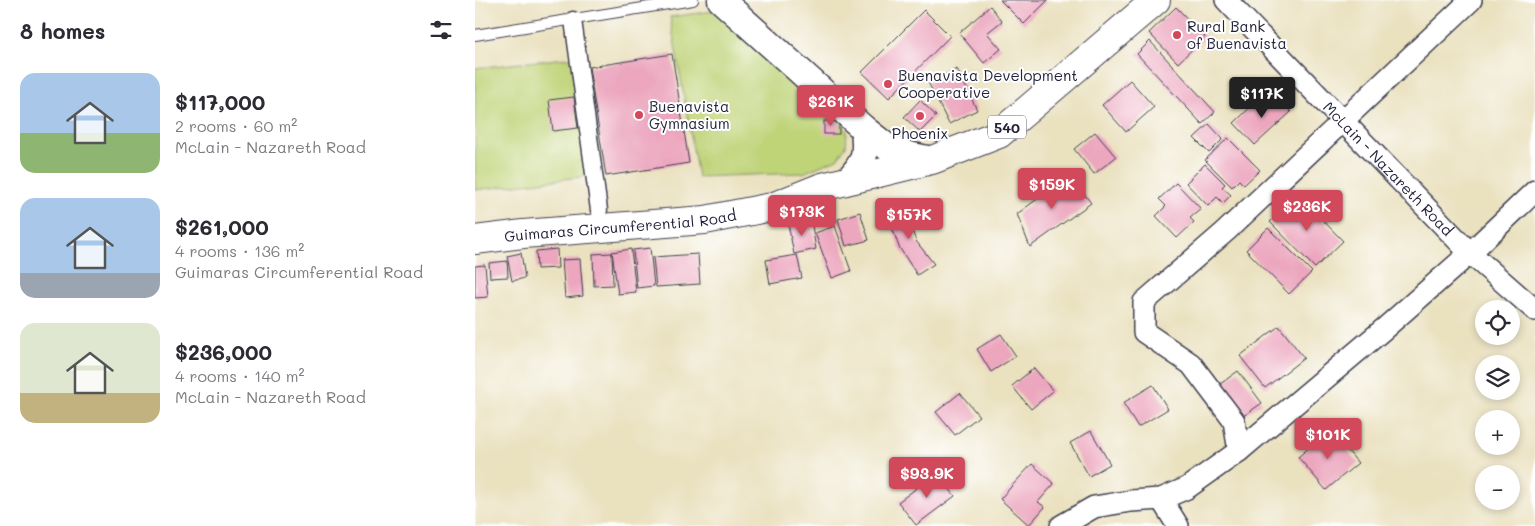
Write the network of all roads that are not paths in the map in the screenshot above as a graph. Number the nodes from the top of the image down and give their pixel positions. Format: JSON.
{"nodes":[{"id":1,"x":693,"y":0,"type":"edge"},
{"id":2,"x":721,"y":0,"type":"edge"},
{"id":3,"x":1157,"y":0,"type":"edge"},
{"id":4,"x":1226,"y":0,"type":"edge"},
{"id":5,"x":1471,"y":0,"type":"edge"},
{"id":6,"x":573,"y":20,"type":"junction"},
{"id":7,"x":475,"y":35,"type":"edge"},
{"id":8,"x":1344,"y":121,"type":"junction"},
{"id":9,"x":864,"y":129,"type":"junction"},
{"id":10,"x":932,"y":160,"type":"junction"},
{"id":11,"x":834,"y":184,"type":"junction"},
{"id":12,"x":1535,"y":191,"type":"edge"},
{"id":13,"x":599,"y":210,"type":"junction"},
{"id":14,"x":475,"y":224,"type":"edge"},
{"id":15,"x":475,"y":240,"type":"edge"},
{"id":16,"x":1470,"y":253,"type":"junction"},
{"id":17,"x":1535,"y":310,"type":"edge"},
{"id":18,"x":1239,"y":451,"type":"junction"},
{"id":19,"x":1161,"y":499,"type":"junction"},
{"id":20,"x":1061,"y":526,"type":"edge"},
{"id":21,"x":1178,"y":526,"type":"edge"}],
"edges":[{"from":1,"to":6,"type":"lane"},
{"from":2,"to":9,"type":"street"},
{"from":3,"to":10,"type":"main road","name":"Guimaras Circumferential Road","number":"540"},
{"from":4,"to":8,"type":"street","name":"McLain - Nazareth Road"},
{"from":5,"to":8,"type":"street"},
{"from":6,"to":7,"type":"lane"},
{"from":6,"to":13,"type":"street"},
{"from":8,"to":16,"type":"street","name":"McLain - Nazareth Road"},
{"from":8,"to":18,"type":"street"},
{"from":9,"to":10,"type":"street"},
{"from":9,"to":11,"type":"street"},
{"from":10,"to":11,"type":"main road","name":"Guimaras Circumferential Road","number":"540"},
{"from":11,"to":13,"type":"main road","name":"Guimaras Circumferential Road","number":"540"},
{"from":11,"to":15,"type":"main road","name":"Guimaras Circumferential Road","number":"540"},
{"from":12,"to":16,"type":"street"},
{"from":13,"to":14,"type":"main road","name":"Guimaras Circumferential Road","number":"540"},
{"from":16,"to":17,"type":"street","name":"McLain - Nazareth Road"},
{"from":16,"to":18,"type":"street"},
{"from":18,"to":19,"type":"street"},
{"from":19,"to":20,"type":"street"},
{"from":19,"to":21,"type":"street"}]}
